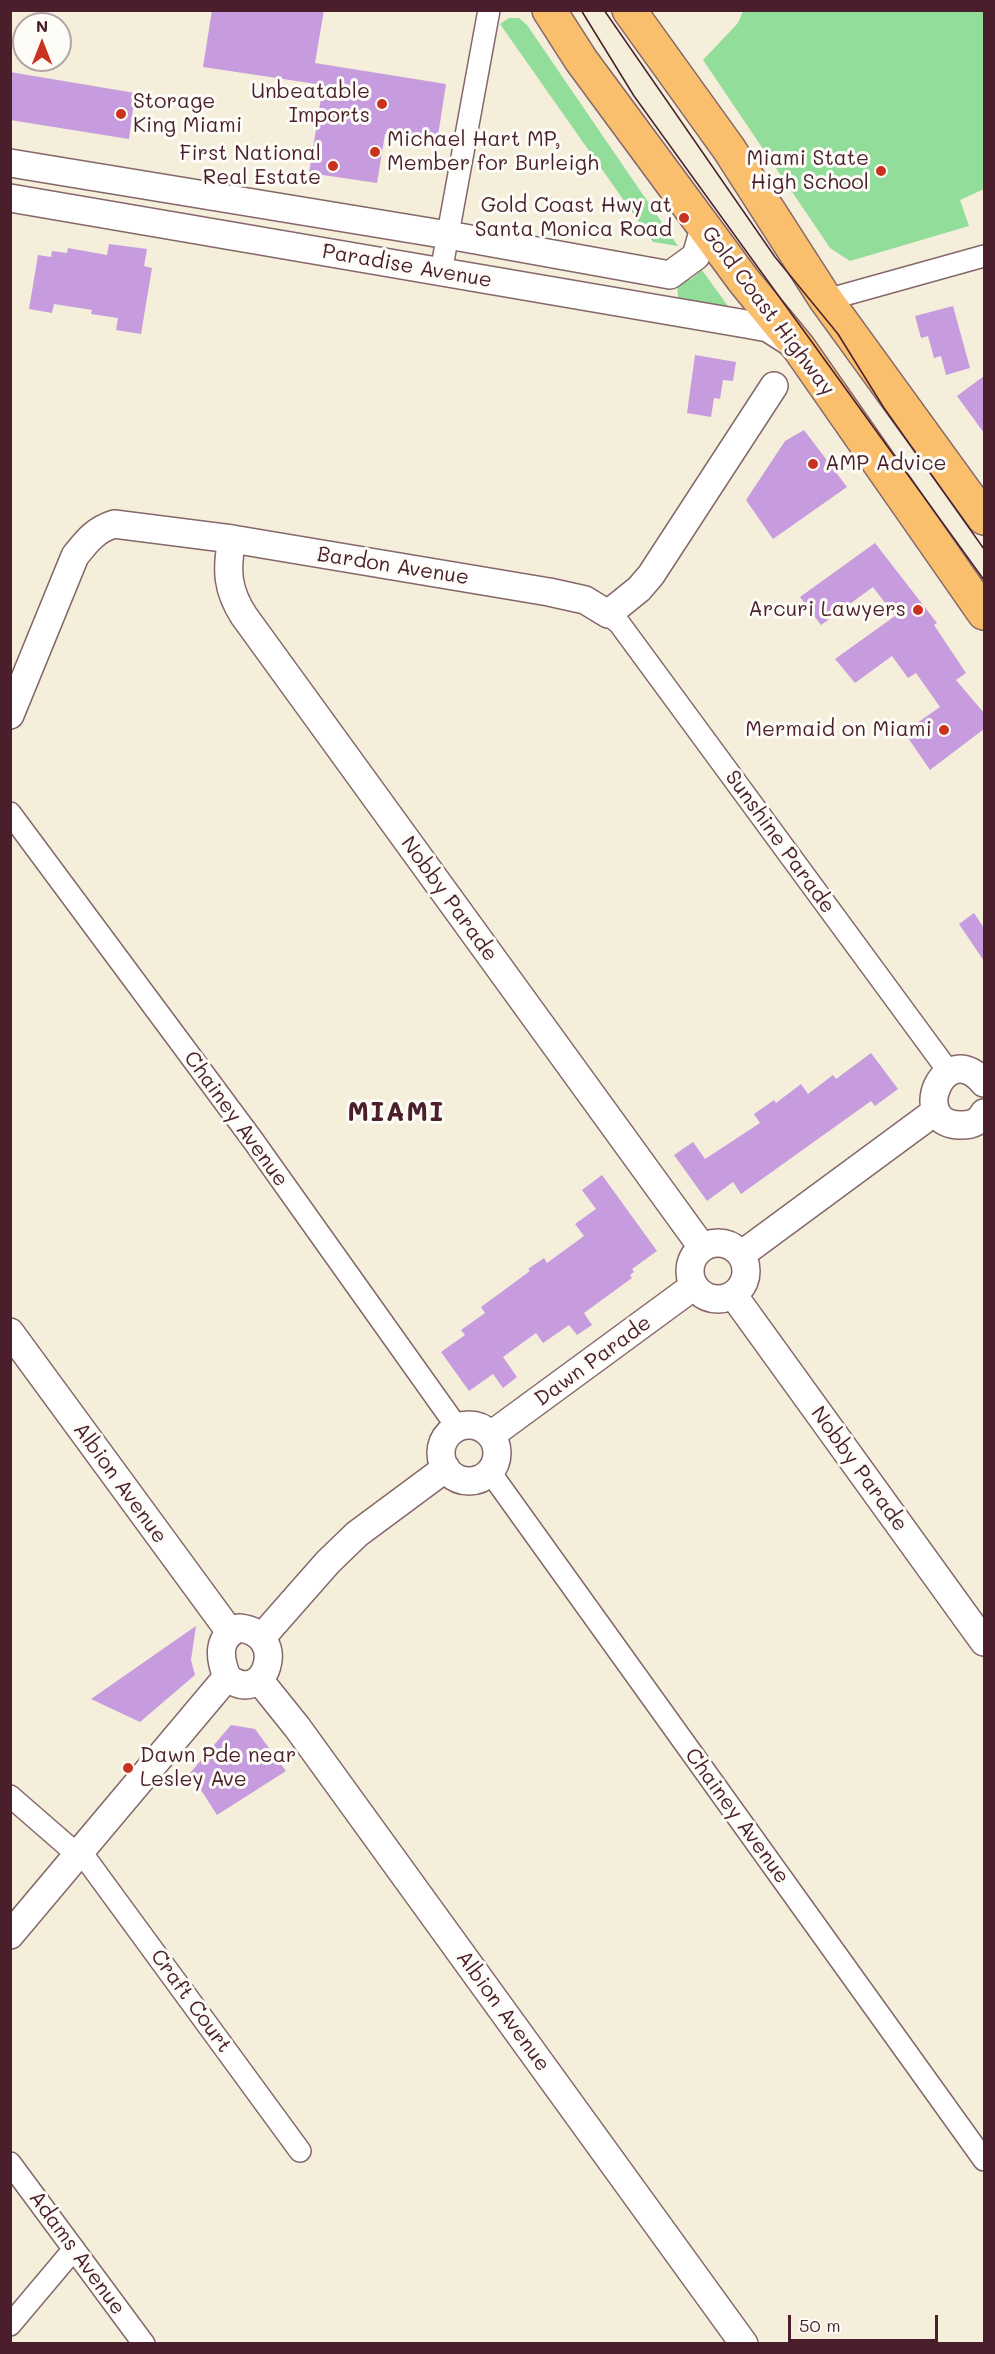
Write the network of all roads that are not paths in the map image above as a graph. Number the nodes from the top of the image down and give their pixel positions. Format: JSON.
{"nodes":[{"id":1,"x":489,"y":10,"type":"edge"},
{"id":2,"x":549,"y":10,"type":"edge"},
{"id":3,"x":629,"y":10,"type":"edge"},
{"id":4,"x":10,"y":163,"type":"edge"},
{"id":5,"x":10,"y":198,"type":"edge"},
{"id":6,"x":705,"y":225,"type":"junction"},
{"id":7,"x":448,"y":235,"type":"junction"},
{"id":8,"x":984,"y":256,"type":"edge"},
{"id":9,"x":441,"y":272,"type":"junction"},
{"id":10,"x":670,"y":275,"type":"junction"},
{"id":11,"x":826,"y":300,"type":"junction"},
{"id":12,"x":665,"y":311,"type":"junction"},
{"id":13,"x":799,"y":348,"type":"junction"},
{"id":14,"x":774,"y":386,"type":"dead end"},
{"id":15,"x":984,"y":518,"type":"edge"},
{"id":16,"x":232,"y":539,"type":"junction"},
{"id":17,"x":984,"y":613,"type":"edge"},
{"id":18,"x":608,"y":614,"type":"junction"},
{"id":19,"x":11,"y":712,"type":"edge"},
{"id":20,"x":10,"y":813,"type":"edge"},
{"id":21,"x":949,"y":1072,"type":"junction"},
{"id":22,"x":984,"y":1080,"type":"edge"},
{"id":23,"x":936,"y":1112,"type":"junction"},
{"id":24,"x":982,"y":1121,"type":"edge"},
{"id":25,"x":702,"y":1247,"type":"junction"},
{"id":26,"x":742,"y":1254,"type":"junction"},
{"id":27,"x":694,"y":1286,"type":"junction"},
{"id":28,"x":734,"y":1296,"type":"junction"},
{"id":29,"x":10,"y":1332,"type":"edge"},
{"id":30,"x":457,"y":1427,"type":"junction"},
{"id":31,"x":491,"y":1435,"type":"junction"},
{"id":32,"x":446,"y":1468,"type":"junction"},
{"id":33,"x":490,"y":1472,"type":"junction"},
{"id":34,"x":230,"y":1632,"type":"junction"},
{"id":35,"x":262,"y":1637,"type":"junction"},
{"id":36,"x":984,"y":1642,"type":"edge"},
{"id":37,"x":227,"y":1677,"type":"junction"},
{"id":38,"x":260,"y":1680,"type":"junction"},
{"id":39,"x":10,"y":1796,"type":"edge"},
{"id":40,"x":80,"y":1854,"type":"junction"},
{"id":41,"x":10,"y":1935,"type":"edge"},
{"id":42,"x":300,"y":2151,"type":"dead end"},
{"id":43,"x":984,"y":2160,"type":"edge"},
{"id":44,"x":10,"y":2163,"type":"edge"},
{"id":45,"x":74,"y":2249,"type":"junction"},
{"id":46,"x":10,"y":2325,"type":"edge"},
{"id":47,"x":144,"y":2343,"type":"edge"},
{"id":48,"x":744,"y":2343,"type":"edge"}],
"edges":[{"from":1,"to":7,"type":"street"},
{"from":2,"to":6,"type":"highway","name":"Gold Coast Highway"},
{"from":3,"to":11,"type":"highway"},
{"from":4,"to":7,"type":"street","name":"Paradise Avenue"},
{"from":5,"to":9,"type":"street","name":"Paradise Avenue"},
{"from":6,"to":10,"type":"street"},
{"from":6,"to":13,"type":"highway","name":"Gold Coast Highway"},
{"from":7,"to":9,"type":"street"},
{"from":7,"to":10,"type":"street","name":"Paradise Avenue"},
{"from":8,"to":11,"type":"street"},
{"from":9,"to":12,"type":"street","name":"Paradise Avenue"},
{"from":10,"to":12,"type":"street"},
{"from":11,"to":15,"type":"highway"},
{"from":12,"to":13,"type":"street","name":"Paradise Avenue"},
{"from":13,"to":17,"type":"highway","name":"Gold Coast Highway"},
{"from":14,"to":18,"type":"street"},
{"from":16,"to":18,"type":"street","name":"Bardon Avenue"},
{"from":16,"to":19,"type":"street","name":"Bardon Avenue"},
{"from":16,"to":25,"type":"street","name":"Nobby Parade"},
{"from":18,"to":21,"type":"street","name":"Sunshine Parade"},
{"from":20,"to":30,"type":"street","name":"Chainey Avenue"},
{"from":21,"to":22,"type":"street"},
{"from":21,"to":23,"type":"street"},
{"from":23,"to":24,"type":"street"},
{"from":23,"to":26,"type":"street"},
{"from":25,"to":26,"type":"street"},
{"from":25,"to":27,"type":"street"},
{"from":26,"to":28,"type":"street"},
{"from":27,"to":28,"type":"street"},
{"from":27,"to":31,"type":"street","name":"Dawn Parade"},
{"from":28,"to":36,"type":"street","name":"Nobby Parade"},
{"from":29,"to":34,"type":"street","name":"Albion Avenue"},
{"from":30,"to":31,"type":"street"},
{"from":30,"to":32,"type":"street"},
{"from":31,"to":33,"type":"street"},
{"from":32,"to":33,"type":"street"},
{"from":32,"to":35,"type":"street"},
{"from":33,"to":43,"type":"street","name":"Chainey Avenue"},
{"from":34,"to":35,"type":"street"},
{"from":34,"to":37,"type":"street"},
{"from":35,"to":38,"type":"street"},
{"from":37,"to":38,"type":"street"},
{"from":37,"to":40,"type":"street"},
{"from":38,"to":48,"type":"street","name":"Albion Avenue"},
{"from":39,"to":40,"type":"street","name":"Craft Court"},
{"from":40,"to":41,"type":"street"},
{"from":40,"to":42,"type":"street","name":"Craft Court"},
{"from":44,"to":45,"type":"street","name":"Adams Avenue"},
{"from":45,"to":46,"type":"street"},
{"from":45,"to":47,"type":"street","name":"Adams Avenue"}]}
